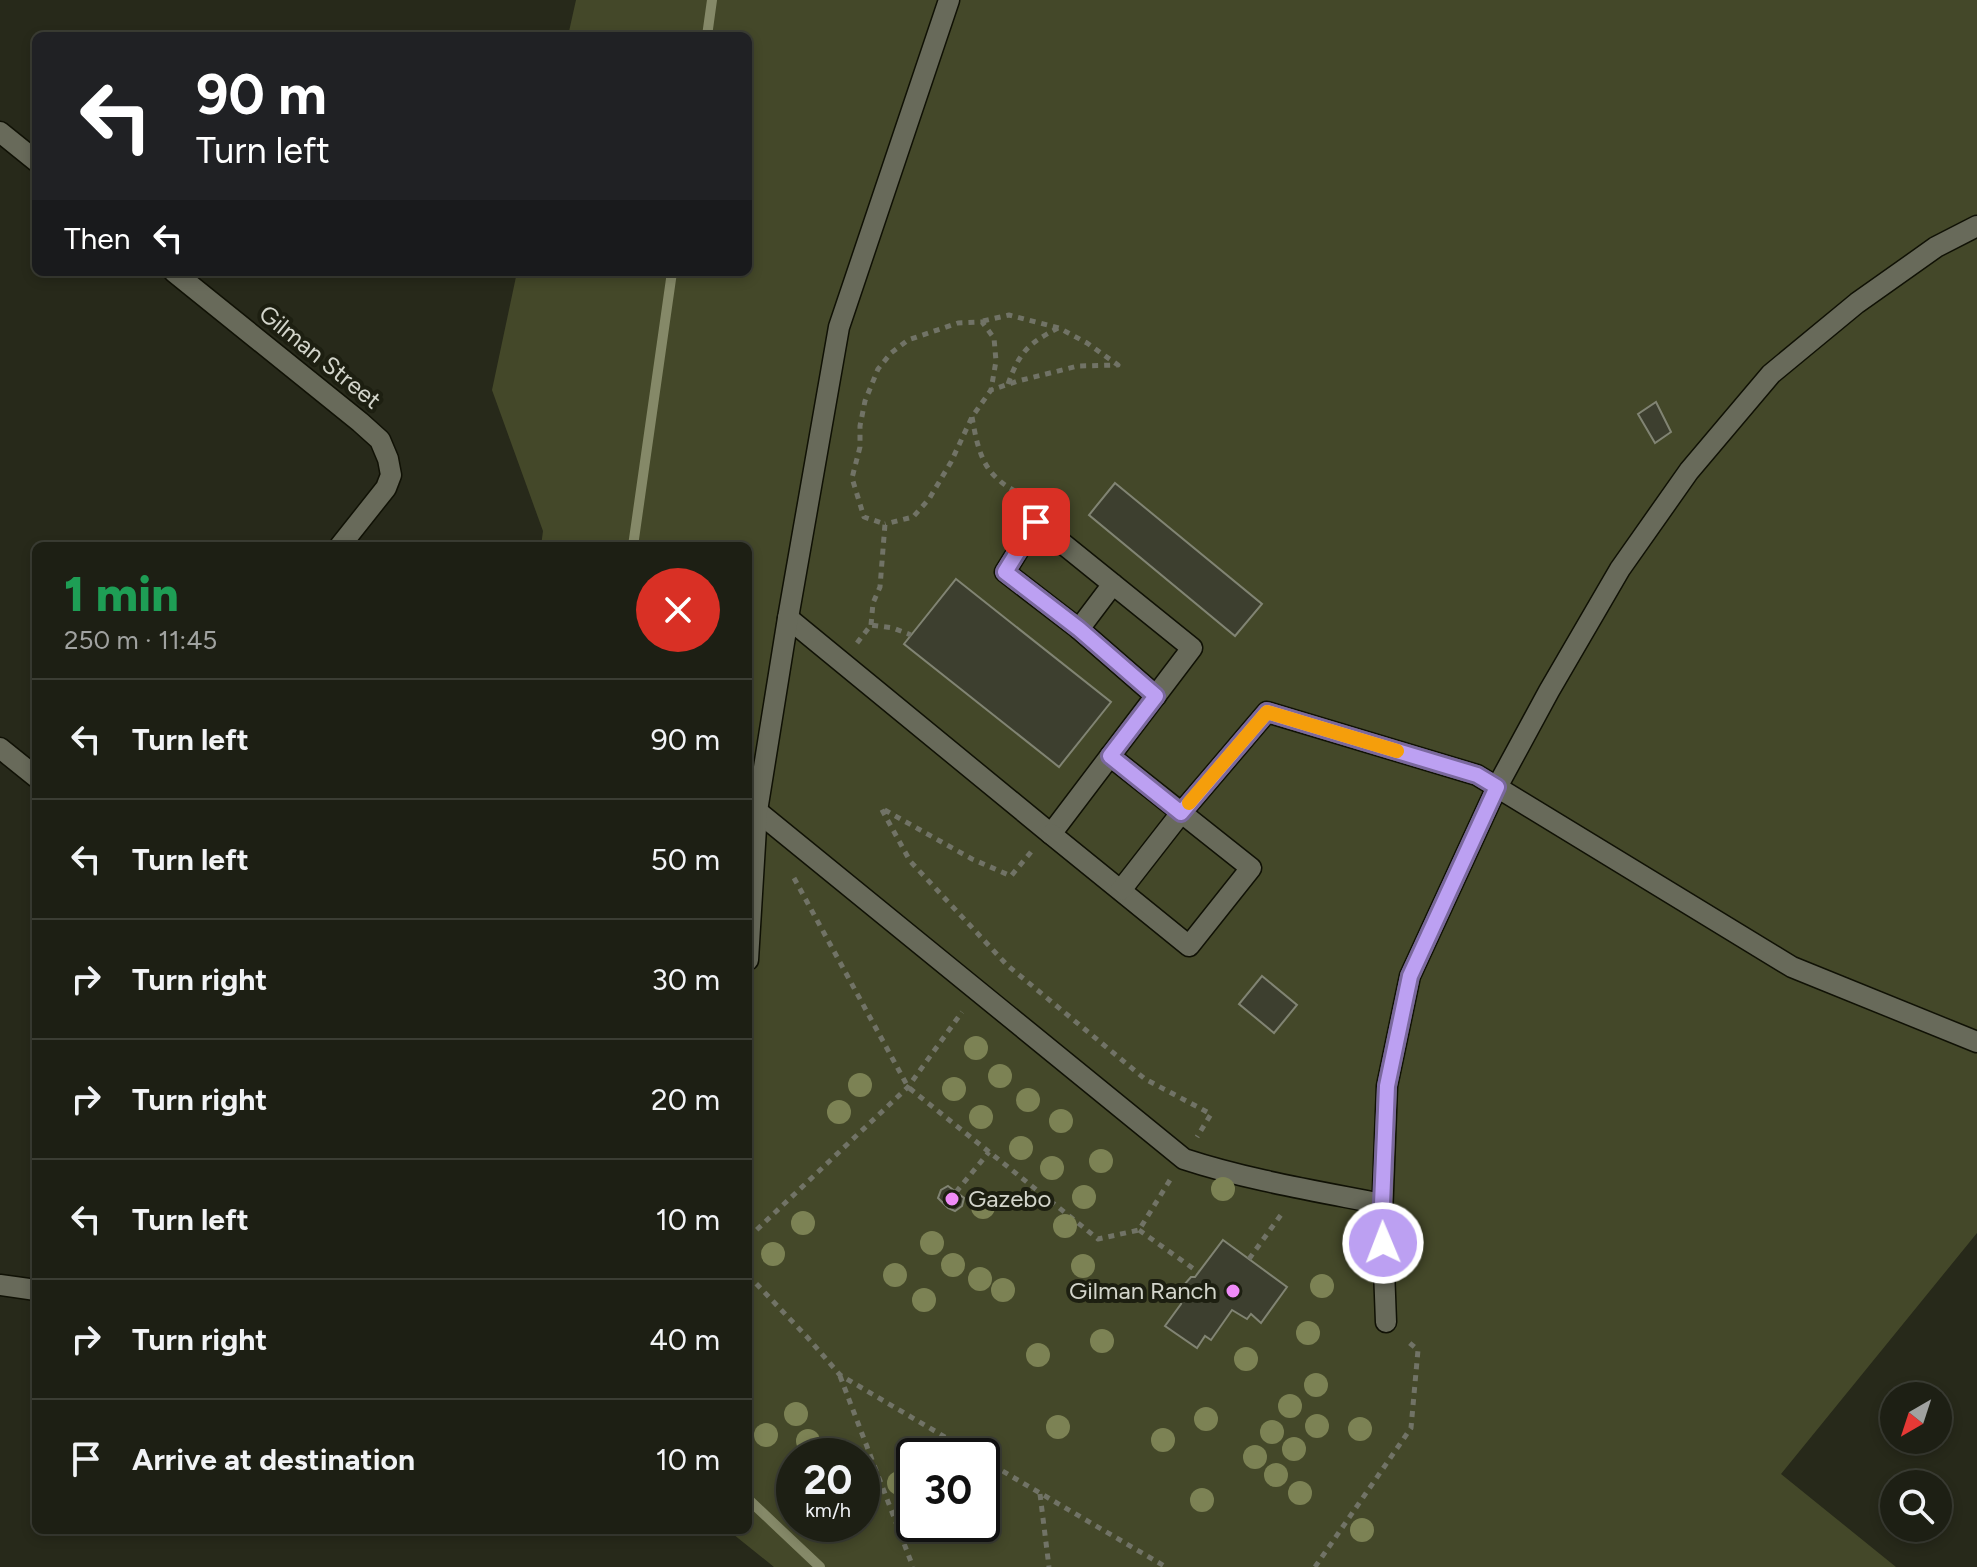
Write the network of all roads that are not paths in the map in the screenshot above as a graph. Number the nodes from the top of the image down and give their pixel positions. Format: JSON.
{"nodes":[{"id":1,"x":949,"y":0,"type":"edge"},
{"id":2,"x":0,"y":132,"type":"edge"},
{"id":3,"x":32,"y":158,"type":"edge"},
{"id":4,"x":1977,"y":226,"type":"edge"},
{"id":5,"x":179,"y":276,"type":"edge"},
{"id":6,"x":343,"y":542,"type":"edge"},
{"id":7,"x":1113,"y":584,"type":"junction"},
{"id":8,"x":788,"y":618,"type":"junction"},
{"id":9,"x":1079,"y":629,"type":"junction"},
{"id":10,"x":1156,"y":696,"type":"junction"},
{"id":11,"x":0,"y":748,"type":"edge"},
{"id":12,"x":1110,"y":756,"type":"junction"},
{"id":13,"x":32,"y":774,"type":"edge"},
{"id":14,"x":1497,"y":787,"type":"junction"},
{"id":15,"x":757,"y":811,"type":"junction"},
{"id":16,"x":1181,"y":813,"type":"junction"},
{"id":17,"x":1051,"y":834,"type":"junction"},
{"id":18,"x":1121,"y":890,"type":"junction"},
{"id":19,"x":752,"y":894,"type":"edge"},
{"id":20,"x":1977,"y":1042,"type":"edge"},
{"id":21,"x":1382,"y":1204,"type":"junction"},
{"id":22,"x":0,"y":1285,"type":"edge"},
{"id":23,"x":32,"y":1289,"type":"edge"},
{"id":24,"x":1386,"y":1322,"type":"road end"}],
"edges":[{"from":1,"to":8,"type":"street"},
{"from":2,"to":3,"type":"street"},
{"from":4,"to":14,"type":"street"},
{"from":5,"to":6,"type":"street","name":"Gilman Street"},
{"from":7,"to":9,"type":"street"},
{"from":7,"to":9,"type":"street"},
{"from":7,"to":10,"type":"street"},
{"from":8,"to":15,"type":"street"},
{"from":8,"to":17,"type":"street"},
{"from":9,"to":10,"type":"street"},
{"from":10,"to":12,"type":"street"},
{"from":11,"to":13,"type":"street"},
{"from":12,"to":16,"type":"street"},
{"from":12,"to":17,"type":"street"},
{"from":14,"to":16,"type":"street"},
{"from":14,"to":20,"type":"street"},
{"from":14,"to":21,"type":"street"},
{"from":15,"to":19,"type":"street"},
{"from":15,"to":21,"type":"street"},
{"from":16,"to":18,"type":"street"},
{"from":16,"to":18,"type":"street"},
{"from":17,"to":18,"type":"street"},
{"from":21,"to":24,"type":"street"},
{"from":22,"to":23,"type":"street"}]}
